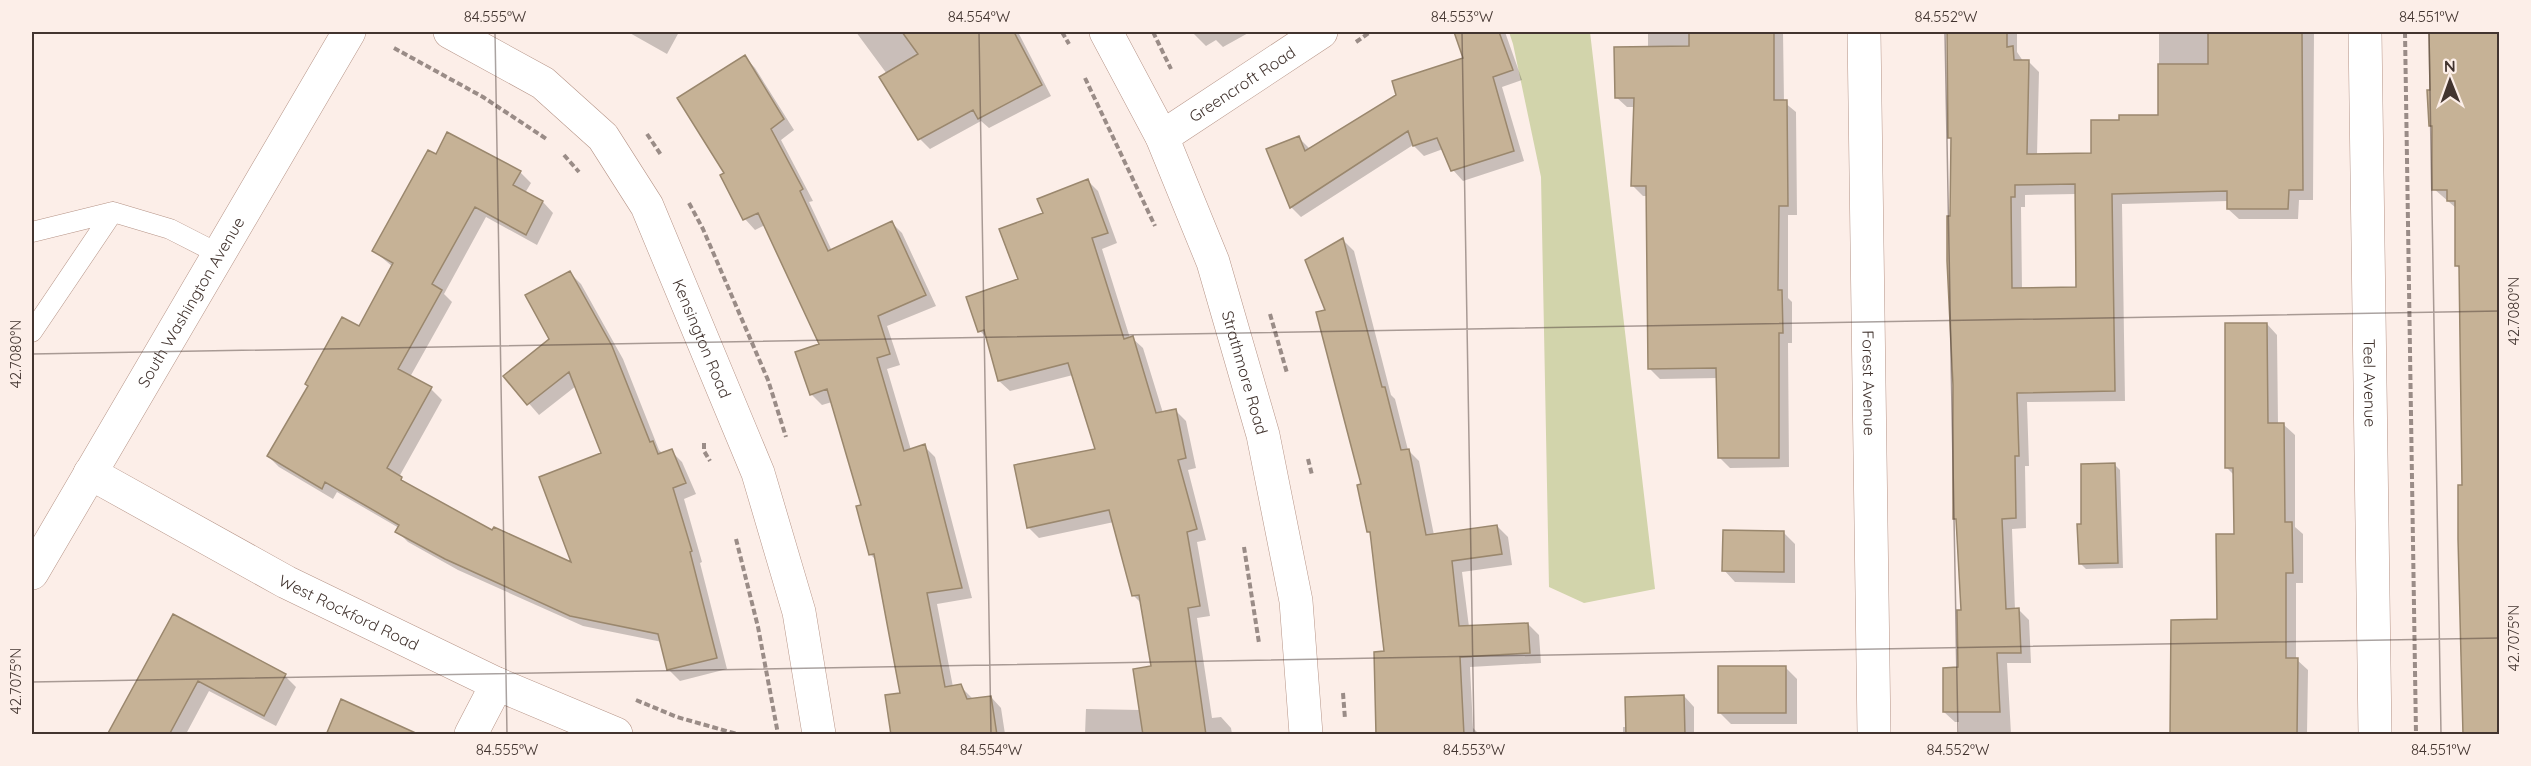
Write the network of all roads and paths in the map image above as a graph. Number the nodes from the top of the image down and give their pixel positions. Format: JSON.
{"nodes":[{"id":1,"x":349,"y":32,"type":"edge"},
{"id":2,"x":450,"y":32,"type":"edge"},
{"id":3,"x":1062,"y":32,"type":"edge"},
{"id":4,"x":1106,"y":32,"type":"edge"},
{"id":5,"x":1152,"y":32,"type":"edge"},
{"id":6,"x":1321,"y":32,"type":"edge"},
{"id":7,"x":1370,"y":32,"type":"edge"},
{"id":8,"x":1864,"y":32,"type":"edge"},
{"id":9,"x":2365,"y":32,"type":"edge"},
{"id":10,"x":2405,"y":32,"type":"edge"},
{"id":11,"x":1351,"y":46,"type":"dead end"},
{"id":12,"x":394,"y":48,"type":"dead end"},
{"id":13,"x":1071,"y":49,"type":"dead end"},
{"id":14,"x":1081,"y":70,"type":"dead end"},
{"id":15,"x":1175,"y":77,"type":"dead end"},
{"id":16,"x":1162,"y":137,"type":"junction"},
{"id":17,"x":556,"y":145,"type":"dead end"},
{"id":18,"x":563,"y":153,"type":"dead end"},
{"id":19,"x":584,"y":178,"type":"dead end"},
{"id":20,"x":113,"y":212,"type":"junction"},
{"id":21,"x":1155,"y":226,"type":"dead end"},
{"id":22,"x":32,"y":232,"type":"edge"},
{"id":23,"x":219,"y":254,"type":"junction"},
{"id":24,"x":1267,"y":306,"type":"dead end"},
{"id":25,"x":32,"y":332,"type":"edge"},
{"id":26,"x":1290,"y":384,"type":"dead end"},
{"id":27,"x":703,"y":440,"type":"dead end"},
{"id":28,"x":1307,"y":454,"type":"dead end"},
{"id":29,"x":715,"y":470,"type":"dead end"},
{"id":30,"x":90,"y":473,"type":"junction"},
{"id":31,"x":1312,"y":477,"type":"dead end"},
{"id":32,"x":735,"y":536,"type":"dead end"},
{"id":33,"x":1243,"y":540,"type":"dead end"},
{"id":34,"x":32,"y":573,"type":"edge"},
{"id":35,"x":1260,"y":649,"type":"dead end"},
{"id":36,"x":497,"y":684,"type":"junction"},
{"id":37,"x":1342,"y":688,"type":"dead end"},
{"id":38,"x":634,"y":700,"type":"dead end"},
{"id":39,"x":1345,"y":723,"type":"dead end"},
{"id":40,"x":471,"y":735,"type":"edge"},
{"id":41,"x":616,"y":735,"type":"edge"},
{"id":42,"x":737,"y":735,"type":"edge"},
{"id":43,"x":777,"y":735,"type":"edge"},
{"id":44,"x":819,"y":735,"type":"edge"},
{"id":45,"x":1306,"y":735,"type":"edge"},
{"id":46,"x":1874,"y":735,"type":"edge"},
{"id":47,"x":2375,"y":735,"type":"edge"},
{"id":48,"x":2416,"y":735,"type":"edge"}],
"edges":[{"from":1,"to":23,"type":"street","name":"South Washington Avenue"},
{"from":2,"to":44,"type":"street","name":"Kensington Road"},
{"from":3,"to":13,"type":"path"},
{"from":4,"to":16,"type":"street","name":"Strathmore Road"},
{"from":5,"to":15,"type":"path"},
{"from":6,"to":16,"type":"street","name":"Greencroft Road"},
{"from":7,"to":11,"type":"path"},
{"from":8,"to":46,"type":"street","name":"Forest Avenue"},
{"from":9,"to":47,"type":"street","name":"Teel Avenue"},
{"from":10,"to":48,"type":"path"},
{"from":12,"to":17,"type":"path"},
{"from":14,"to":21,"type":"path"},
{"from":16,"to":45,"type":"street","name":"Strathmore Road"},
{"from":18,"to":19,"type":"path"},
{"from":20,"to":22,"type":"lane"},
{"from":20,"to":23,"type":"lane"},
{"from":20,"to":25,"type":"lane"},
{"from":23,"to":30,"type":"street","name":"South Washington Avenue"},
{"from":24,"to":26,"type":"path"},
{"from":27,"to":29,"type":"path"},
{"from":28,"to":31,"type":"path"},
{"from":30,"to":34,"type":"street","name":"South Washington Avenue"},
{"from":30,"to":36,"type":"street","name":"West Rockford Road"},
{"from":32,"to":43,"type":"path"},
{"from":33,"to":35,"type":"path"},
{"from":36,"to":40,"type":"street"},
{"from":36,"to":41,"type":"street","name":"West Rockford Road"},
{"from":37,"to":39,"type":"path"},
{"from":38,"to":42,"type":"path"}]}
